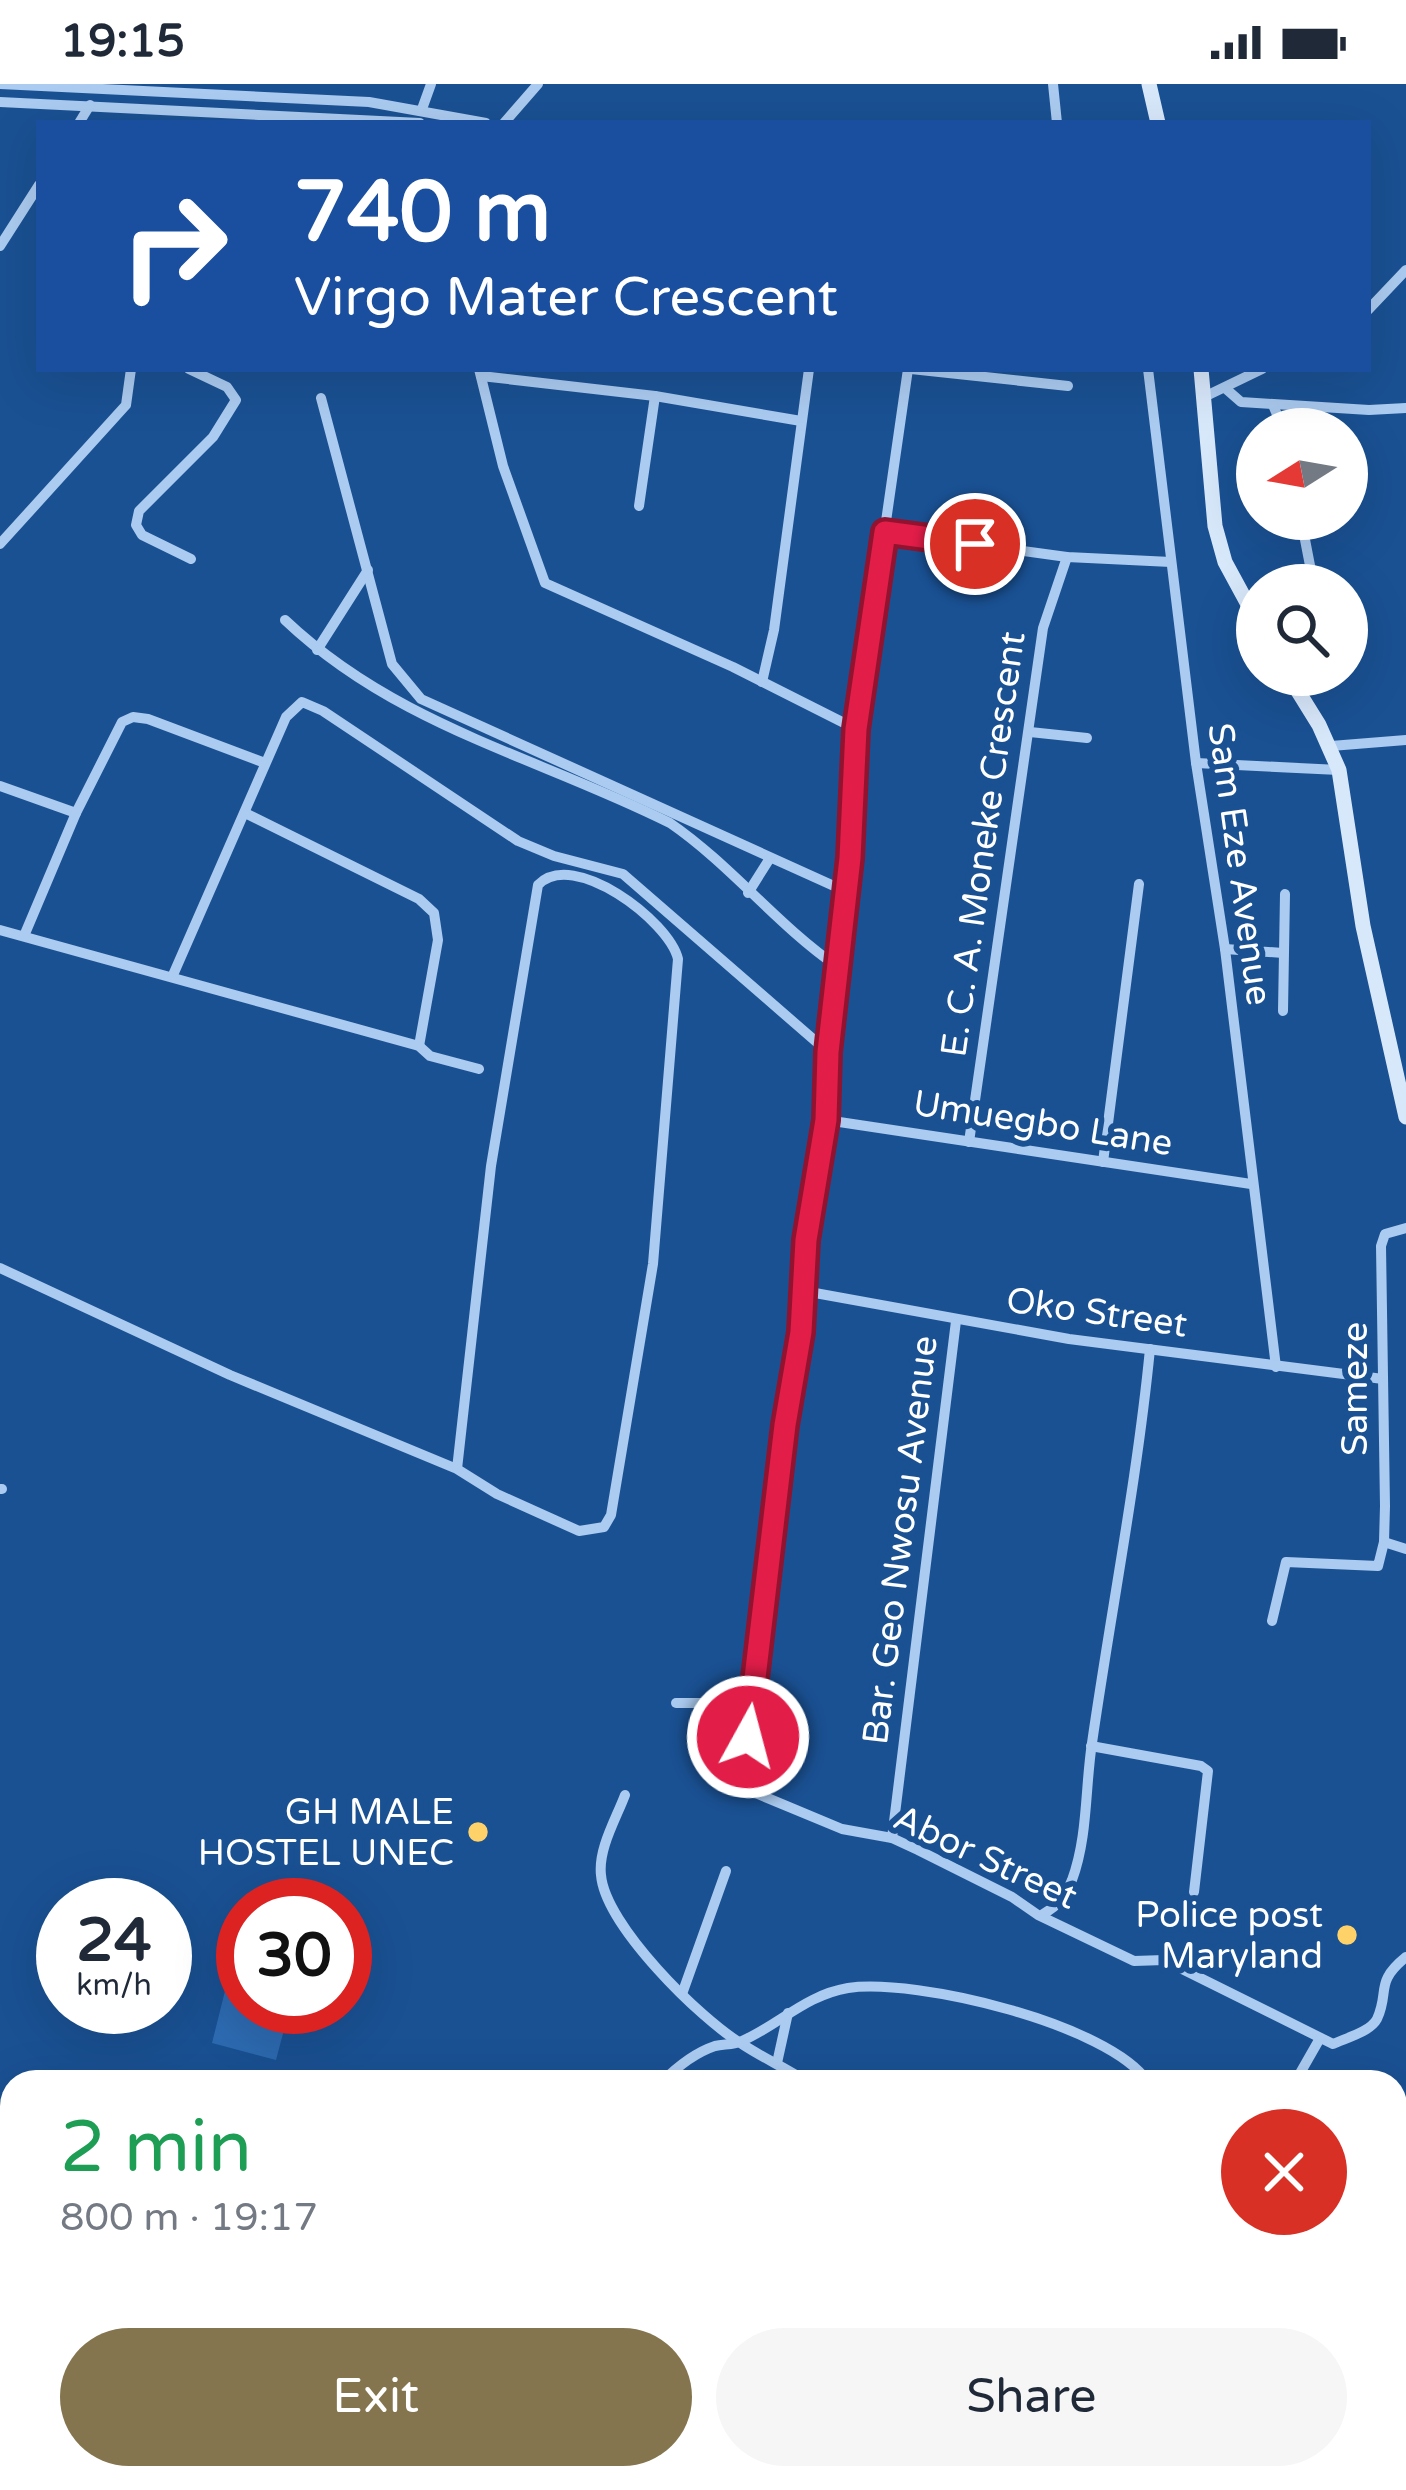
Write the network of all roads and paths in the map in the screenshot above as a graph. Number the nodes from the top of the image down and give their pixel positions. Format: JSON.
{"nodes":[{"id":1,"x":0,"y":84,"type":"edge"},
{"id":2,"x":431,"y":84,"type":"edge"},
{"id":3,"x":538,"y":84,"type":"edge"},
{"id":4,"x":1053,"y":84,"type":"edge"},
{"id":5,"x":1149,"y":84,"type":"edge"},
{"id":6,"x":95,"y":87,"type":"edge"},
{"id":7,"x":292,"y":99,"type":"junction"},
{"id":8,"x":0,"y":102,"type":"edge"},
{"id":9,"x":90,"y":107,"type":"junction"},
{"id":10,"x":421,"y":116,"type":"edge"},
{"id":11,"x":274,"y":118,"type":"edge"},
{"id":12,"x":81,"y":120,"type":"edge"},
{"id":13,"x":458,"y":120,"type":"edge"},
{"id":14,"x":507,"y":120,"type":"edge"},
{"id":15,"x":1057,"y":120,"type":"edge"},
{"id":16,"x":1157,"y":120,"type":"edge"},
{"id":17,"x":36,"y":190,"type":"edge"},
{"id":18,"x":0,"y":246,"type":"edge"},
{"id":19,"x":1406,"y":270,"type":"edge"},
{"id":20,"x":1371,"y":307,"type":"edge"},
{"id":21,"x":131,"y":372,"type":"edge"},
{"id":22,"x":195,"y":372,"type":"edge"},
{"id":23,"x":480,"y":372,"type":"edge"},
{"id":24,"x":809,"y":372,"type":"edge"},
{"id":25,"x":910,"y":372,"type":"edge"},
{"id":26,"x":938,"y":372,"type":"edge"},
{"id":27,"x":1148,"y":372,"type":"edge"},
{"id":28,"x":1201,"y":372,"type":"edge"},
{"id":29,"x":1256,"y":372,"type":"edge"},
{"id":30,"x":1068,"y":386,"type":"dead end"},
{"id":31,"x":1225,"y":388,"type":"junction"},
{"id":32,"x":655,"y":396,"type":"junction"},
{"id":33,"x":321,"y":398,"type":"dead end"},
{"id":34,"x":1204,"y":398,"type":"junction"},
{"id":35,"x":1273,"y":405,"type":"junction"},
{"id":36,"x":1274,"y":408,"type":"edge"},
{"id":37,"x":1406,"y":408,"type":"edge"},
{"id":38,"x":801,"y":421,"type":"junction"},
{"id":39,"x":639,"y":506,"type":"dead end"},
{"id":40,"x":885,"y":532,"type":"junction"},
{"id":41,"x":0,"y":544,"type":"edge"},
{"id":42,"x":1067,"y":557,"type":"junction"},
{"id":43,"x":191,"y":559,"type":"dead end"},
{"id":44,"x":1171,"y":562,"type":"junction"},
{"id":45,"x":368,"y":570,"type":"junction"},
{"id":46,"x":1236,"y":578,"type":"edge"},
{"id":47,"x":285,"y":620,"type":"dead end"},
{"id":48,"x":317,"y":650,"type":"junction"},
{"id":49,"x":761,"y":682,"type":"junction"},
{"id":50,"x":1301,"y":696,"type":"edge"},
{"id":51,"x":856,"y":729,"type":"junction"},
{"id":52,"x":1030,"y":732,"type":"junction"},
{"id":53,"x":1087,"y":738,"type":"dead end"},
{"id":54,"x":1406,"y":740,"type":"edge"},
{"id":55,"x":1331,"y":746,"type":"junction"},
{"id":56,"x":265,"y":763,"type":"junction"},
{"id":57,"x":1196,"y":764,"type":"junction"},
{"id":58,"x":1339,"y":770,"type":"junction"},
{"id":59,"x":0,"y":786,"type":"edge"},
{"id":60,"x":76,"y":813,"type":"junction"},
{"id":61,"x":245,"y":813,"type":"junction"},
{"id":62,"x":770,"y":858,"type":"junction"},
{"id":63,"x":1139,"y":884,"type":"dead end"},
{"id":64,"x":845,"y":891,"type":"junction"},
{"id":65,"x":748,"y":893,"type":"junction"},
{"id":66,"x":1285,"y":894,"type":"dead end"},
{"id":67,"x":0,"y":930,"type":"edge"},
{"id":68,"x":24,"y":936,"type":"junction"},
{"id":69,"x":1225,"y":950,"type":"junction"},
{"id":70,"x":1283,"y":953,"type":"junction"},
{"id":71,"x":838,"y":967,"type":"junction"},
{"id":72,"x":173,"y":975,"type":"junction"},
{"id":73,"x":1283,"y":1011,"type":"dead end"},
{"id":74,"x":418,"y":1046,"type":"junction"},
{"id":75,"x":828,"y":1052,"type":"junction"},
{"id":76,"x":479,"y":1070,"type":"dead end"},
{"id":77,"x":1406,"y":1117,"type":"edge"},
{"id":78,"x":826,"y":1120,"type":"junction"},
{"id":79,"x":969,"y":1142,"type":"junction"},
{"id":80,"x":1103,"y":1162,"type":"junction"},
{"id":81,"x":1251,"y":1184,"type":"junction"},
{"id":82,"x":1406,"y":1228,"type":"edge"},
{"id":83,"x":0,"y":1268,"type":"edge"},
{"id":84,"x":804,"y":1291,"type":"junction"},
{"id":85,"x":956,"y":1321,"type":"junction"},
{"id":86,"x":1150,"y":1349,"type":"junction"},
{"id":87,"x":1276,"y":1366,"type":"junction"},
{"id":88,"x":1383,"y":1379,"type":"junction"},
{"id":89,"x":457,"y":1469,"type":"junction"},
{"id":90,"x":1384,"y":1542,"type":"junction"},
{"id":91,"x":1406,"y":1549,"type":"edge"},
{"id":92,"x":1272,"y":1621,"type":"dead end"},
{"id":93,"x":676,"y":1702,"type":"dead end"},
{"id":94,"x":753,"y":1703,"type":"junction"},
{"id":95,"x":1091,"y":1746,"type":"junction"},
{"id":96,"x":625,"y":1795,"type":"dead end"},
{"id":97,"x":892,"y":1838,"type":"junction"},
{"id":98,"x":725,"y":1871,"type":"dead end"},
{"id":99,"x":1194,"y":1892,"type":"dead end"},
{"id":100,"x":1043,"y":1914,"type":"junction"},
{"id":101,"x":1406,"y":1957,"type":"edge"},
{"id":102,"x":682,"y":1994,"type":"junction"},
{"id":103,"x":788,"y":2013,"type":"junction"},
{"id":104,"x":1319,"y":2040,"type":"junction"},
{"id":105,"x":739,"y":2043,"type":"junction"},
{"id":106,"x":778,"y":2063,"type":"junction"},
{"id":107,"x":675,"y":2070,"type":"edge"},
{"id":108,"x":789,"y":2070,"type":"edge"},
{"id":109,"x":1137,"y":2070,"type":"edge"},
{"id":110,"x":1302,"y":2070,"type":"edge"}],
"edges":[{"from":1,"to":6,"type":"street"},
{"from":2,"to":10,"type":"street"},
{"from":3,"to":14,"type":"street"},
{"from":4,"to":15,"type":"street"},
{"from":5,"to":16,"type":"main road"},
{"from":6,"to":7,"type":"street"},
{"from":6,"to":9,"type":"street"},
{"from":7,"to":10,"type":"street"},
{"from":7,"to":11,"type":"street"},
{"from":8,"to":9,"type":"street"},
{"from":9,"to":11,"type":"street"},
{"from":9,"to":12,"type":"street"},
{"from":10,"to":11,"type":"street"},
{"from":10,"to":13,"type":"street"},
{"from":17,"to":18,"type":"street"},
{"from":19,"to":20,"type":"street"},
{"from":21,"to":41,"type":"street"},
{"from":22,"to":43,"type":"street"},
{"from":23,"to":32,"type":"street"},
{"from":23,"to":49,"type":"street"},
{"from":24,"to":38,"type":"street"},
{"from":25,"to":40,"type":"street"},
{"from":26,"to":30,"type":"street"},
{"from":27,"to":44,"type":"street","name":"Sam Eze Avenue"},
{"from":28,"to":34,"type":"main road"},
{"from":29,"to":31,"type":"street"},
{"from":31,"to":34,"type":"street"},
{"from":31,"to":35,"type":"street"},
{"from":32,"to":38,"type":"street"},
{"from":32,"to":39,"type":"street"},
{"from":33,"to":45,"type":"street"},
{"from":34,"to":46,"type":"main road"},
{"from":35,"to":36,"type":"street"},
{"from":35,"to":37,"type":"street"},
{"from":38,"to":49,"type":"street"},
{"from":40,"to":42,"type":"street"},
{"from":40,"to":51,"type":"street"},
{"from":42,"to":44,"type":"street"},
{"from":42,"to":52,"type":"street","name":"E. C. A. Moneke Crescent"},
{"from":44,"to":57,"type":"street","name":"Sam Eze Avenue"},
{"from":45,"to":48,"type":"street"},
{"from":45,"to":62,"type":"street"},
{"from":47,"to":48,"type":"street"},
{"from":48,"to":65,"type":"street"},
{"from":49,"to":51,"type":"street"},
{"from":50,"to":55,"type":"main road"},
{"from":51,"to":64,"type":"street"},
{"from":52,"to":53,"type":"street"},
{"from":52,"to":79,"type":"street","name":"E. C. A. Moneke Crescent"},
{"from":54,"to":55,"type":"street"},
{"from":55,"to":58,"type":"main road"},
{"from":56,"to":60,"type":"street"},
{"from":56,"to":61,"type":"street"},
{"from":56,"to":75,"type":"street"},
{"from":57,"to":58,"type":"street"},
{"from":57,"to":69,"type":"street","name":"Sam Eze Avenue"},
{"from":58,"to":77,"type":"main road"},
{"from":59,"to":60,"type":"street"},
{"from":60,"to":68,"type":"street"},
{"from":61,"to":72,"type":"street"},
{"from":61,"to":74,"type":"street"},
{"from":62,"to":64,"type":"street"},
{"from":62,"to":65,"type":"street"},
{"from":63,"to":80,"type":"street"},
{"from":64,"to":71,"type":"street"},
{"from":65,"to":71,"type":"street"},
{"from":66,"to":70,"type":"street"},
{"from":67,"to":68,"type":"street"},
{"from":68,"to":72,"type":"street"},
{"from":69,"to":70,"type":"street"},
{"from":69,"to":81,"type":"street","name":"Sam Eze Avenue"},
{"from":70,"to":73,"type":"street"},
{"from":71,"to":75,"type":"street"},
{"from":72,"to":74,"type":"street"},
{"from":74,"to":76,"type":"street"},
{"from":75,"to":78,"type":"street"},
{"from":78,"to":79,"type":"street","name":"Umuegbo Lane"},
{"from":78,"to":84,"type":"street"},
{"from":79,"to":80,"type":"street","name":"Umuegbo Lane"},
{"from":80,"to":81,"type":"street","name":"Umuegbo Lane"},
{"from":81,"to":87,"type":"street","name":"Sam Eze Avenue"},
{"from":82,"to":88,"type":"street","name":"Sameze"},
{"from":83,"to":89,"type":"street"},
{"from":84,"to":85,"type":"street","name":"Oko Street"},
{"from":84,"to":94,"type":"street"},
{"from":85,"to":86,"type":"street","name":"Oko Street"},
{"from":85,"to":97,"type":"street","name":"Bar. Geo Nwosu Avenue"},
{"from":86,"to":87,"type":"street","name":"Oko Street"},
{"from":86,"to":95,"type":"street"},
{"from":87,"to":88,"type":"street","name":"Oko Street"},
{"from":88,"to":90,"type":"street","name":"Sameze"},
{"from":89,"to":89,"type":"street"},
{"from":90,"to":91,"type":"street"},
{"from":90,"to":92,"type":"street","name":"Sameze"},
{"from":93,"to":94,"type":"street"},
{"from":94,"to":97,"type":"street","name":"Abor Street"},
{"from":95,"to":99,"type":"street"},
{"from":95,"to":100,"type":"street"},
{"from":96,"to":102,"type":"street"},
{"from":97,"to":100,"type":"street","name":"Abor Street"},
{"from":98,"to":102,"type":"street"},
{"from":100,"to":104,"type":"street","name":"Abor Street"},
{"from":101,"to":104,"type":"street"},
{"from":102,"to":105,"type":"street"},
{"from":103,"to":105,"type":"street"},
{"from":103,"to":106,"type":"street"},
{"from":103,"to":109,"type":"street"},
{"from":104,"to":110,"type":"street"},
{"from":105,"to":106,"type":"street"},
{"from":105,"to":107,"type":"street"},
{"from":106,"to":108,"type":"street"}]}
